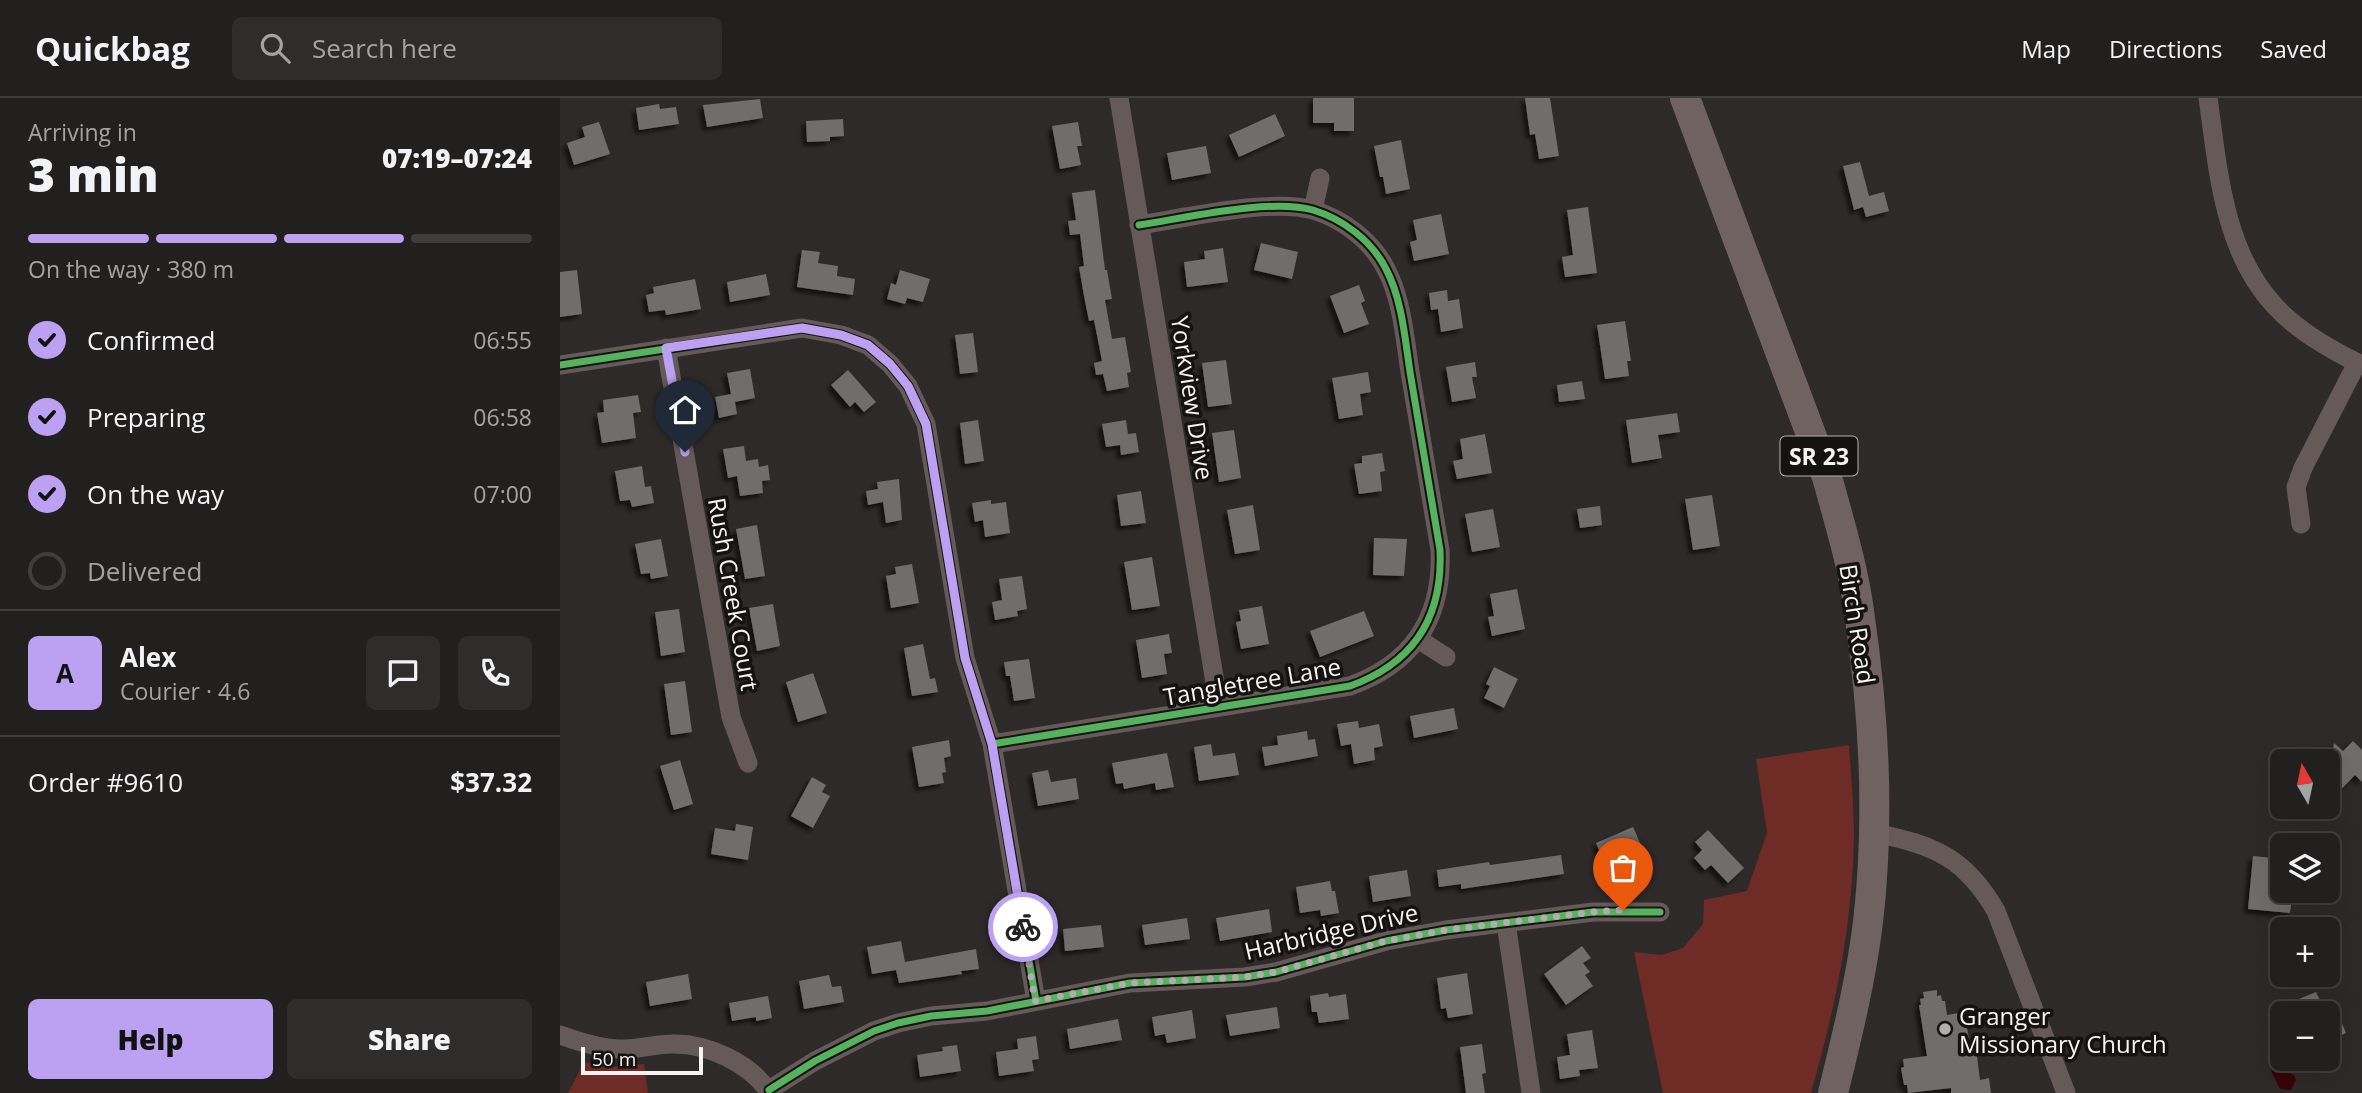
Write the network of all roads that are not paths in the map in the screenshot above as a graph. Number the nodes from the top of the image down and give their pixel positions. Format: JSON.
{"nodes":[{"id":1,"x":1119,"y":98,"type":"edge"},
{"id":2,"x":1685,"y":98,"type":"edge"},
{"id":3,"x":2208,"y":98,"type":"edge"},
{"id":4,"x":1320,"y":178,"type":"dead end"},
{"id":5,"x":1313,"y":210,"type":"junction"},
{"id":6,"x":1139,"y":225,"type":"junction"},
{"id":7,"x":666,"y":348,"type":"junction"},
{"id":8,"x":2359,"y":364,"type":"edge"},
{"id":9,"x":560,"y":365,"type":"edge"},
{"id":10,"x":2301,"y":524,"type":"dead end"},
{"id":11,"x":1418,"y":639,"type":"junction"},
{"id":12,"x":1446,"y":657,"type":"dead end"},
{"id":13,"x":1219,"y":707,"type":"junction"},
{"id":14,"x":992,"y":744,"type":"junction"},
{"id":15,"x":748,"y":763,"type":"dead end"},
{"id":16,"x":1875,"y":833,"type":"junction"},
{"id":17,"x":1660,"y":912,"type":"dead end"},
{"id":18,"x":1506,"y":923,"type":"junction"},
{"id":19,"x":1035,"y":1001,"type":"junction"},
{"id":20,"x":560,"y":1035,"type":"edge"},
{"id":21,"x":769,"y":1092,"type":"edge"},
{"id":22,"x":1531,"y":1093,"type":"edge"},
{"id":23,"x":1833,"y":1093,"type":"edge"},
{"id":24,"x":2066,"y":1093,"type":"edge"}],
"edges":[{"from":1,"to":6,"type":"street","name":"Yorkview Drive"},
{"from":2,"to":16,"type":"main road","name":"Birch Road","number":"SR 23"},
{"from":3,"to":8,"type":"street"},
{"from":4,"to":5,"type":"street"},
{"from":5,"to":6,"type":"street","name":"Tangletree Lane"},
{"from":5,"to":11,"type":"street","name":"Tangletree Lane"},
{"from":6,"to":13,"type":"street","name":"Yorkview Drive"},
{"from":7,"to":9,"type":"street"},
{"from":7,"to":14,"type":"street"},
{"from":7,"to":15,"type":"street","name":"Rush Creek Court"},
{"from":8,"to":10,"type":"street"},
{"from":11,"to":12,"type":"street"},
{"from":11,"to":13,"type":"street","name":"Tangletree Lane"},
{"from":13,"to":14,"type":"street","name":"Tangletree Lane"},
{"from":14,"to":19,"type":"street"},
{"from":16,"to":23,"type":"main road","number":"SR 23"},
{"from":16,"to":24,"type":"street"},
{"from":17,"to":18,"type":"street","name":"Harbridge Drive"},
{"from":18,"to":19,"type":"street","name":"Harbridge Drive"},
{"from":18,"to":22,"type":"street"},
{"from":19,"to":21,"type":"street","name":"Harbridge Drive"},
{"from":20,"to":21,"type":"street"}]}
